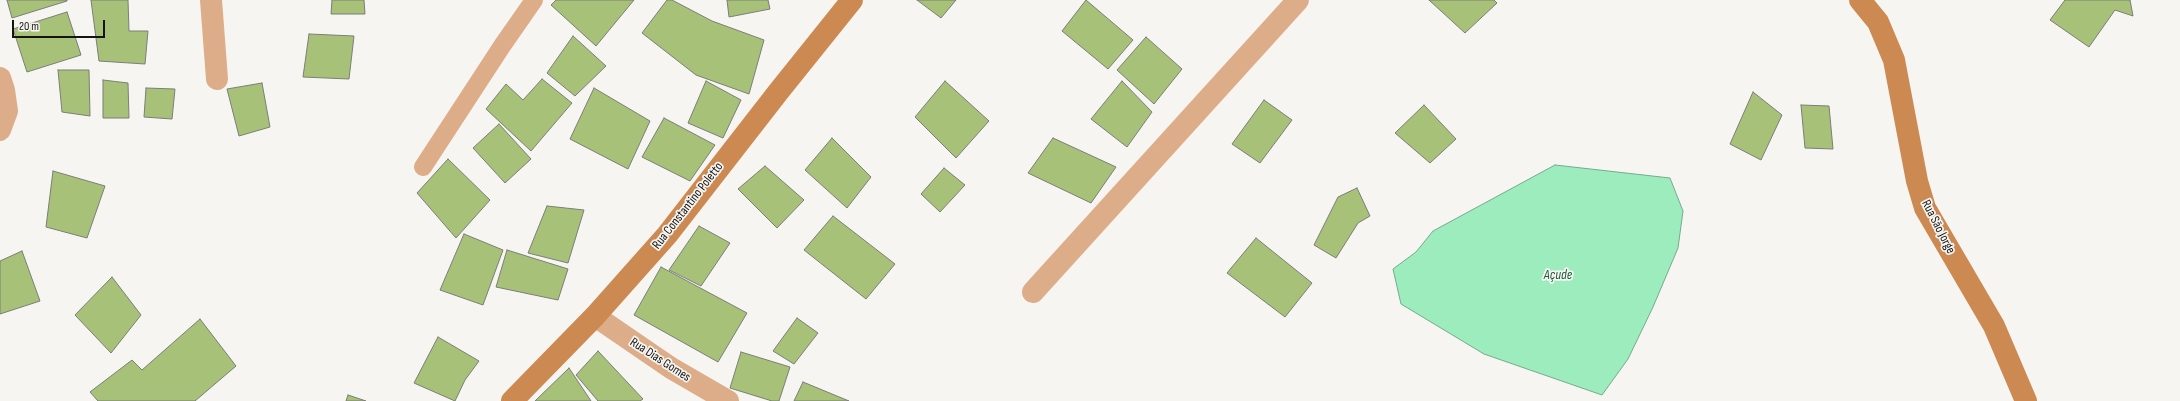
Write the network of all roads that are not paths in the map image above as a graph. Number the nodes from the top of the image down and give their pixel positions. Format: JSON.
{"nodes":[{"id":1,"x":211,"y":0,"type":"edge"},
{"id":2,"x":534,"y":0,"type":"edge"},
{"id":3,"x":852,"y":0,"type":"edge"},
{"id":4,"x":1298,"y":0,"type":"edge"},
{"id":5,"x":1860,"y":0,"type":"edge"},
{"id":6,"x":0,"y":78,"type":"edge"},
{"id":7,"x":217,"y":79,"type":"dead end"},
{"id":8,"x":0,"y":130,"type":"edge"},
{"id":9,"x":423,"y":167,"type":"dead end"},
{"id":10,"x":1033,"y":292,"type":"dead end"},
{"id":11,"x":595,"y":316,"type":"junction"},
{"id":12,"x":512,"y":401,"type":"edge"},
{"id":13,"x":728,"y":401,"type":"edge"},
{"id":14,"x":2026,"y":401,"type":"edge"}],
"edges":[{"from":1,"to":7,"type":"street"},
{"from":2,"to":9,"type":"lane"},
{"from":3,"to":11,"type":"street","name":"Rua Constantino Poletto"},
{"from":4,"to":10,"type":"street"},
{"from":5,"to":14,"type":"street","name":"Rua São Jorge"},
{"from":6,"to":8,"type":"street"},
{"from":11,"to":12,"type":"street","name":"Rua Constantino Poletto"},
{"from":11,"to":13,"type":"street","name":"Rua Dias Gomes"}]}
